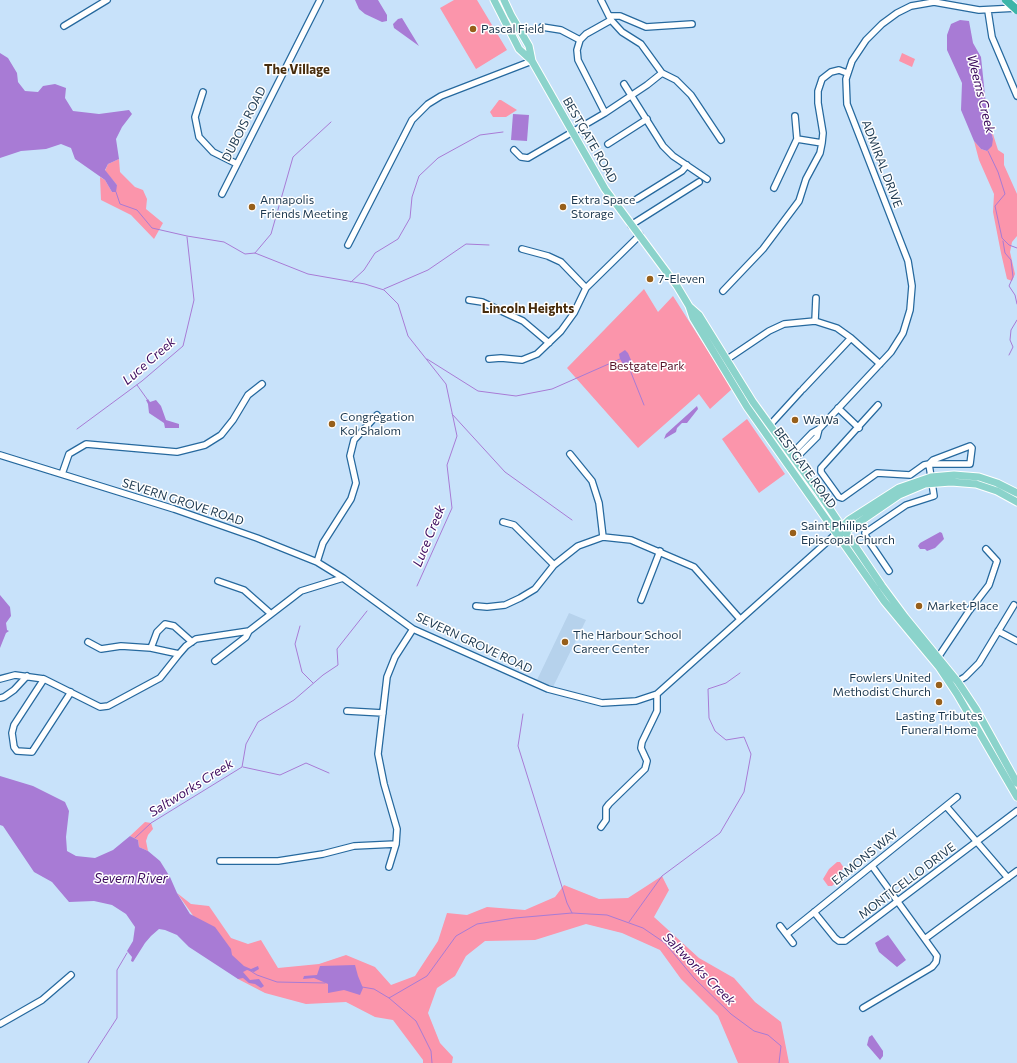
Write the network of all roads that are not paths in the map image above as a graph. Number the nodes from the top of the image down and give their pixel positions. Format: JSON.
{"nodes":[{"id":1,"x":107,"y":0,"type":"edge"},
{"id":2,"x":320,"y":0,"type":"edge"},
{"id":3,"x":494,"y":0,"type":"edge"},
{"id":4,"x":504,"y":0,"type":"edge"},
{"id":5,"x":601,"y":0,"type":"edge"},
{"id":6,"x":1006,"y":0,"type":"edge"},
{"id":7,"x":1017,"y":9,"type":"edge"},
{"id":8,"x":988,"y":11,"type":"junction"},
{"id":9,"x":611,"y":18,"type":"junction"},
{"id":10,"x":692,"y":24,"type":"dead end"},
{"id":11,"x":64,"y":26,"type":"dead end"},
{"id":12,"x":542,"y":27,"type":"dead end"},
{"id":13,"x":580,"y":40,"type":"junction"},
{"id":14,"x":532,"y":61,"type":"junction"},
{"id":15,"x":662,"y":73,"type":"junction"},
{"id":16,"x":847,"y":73,"type":"junction"},
{"id":17,"x":624,"y":84,"type":"dead end"},
{"id":18,"x":203,"y":92,"type":"dead end"},
{"id":19,"x":632,"y":96,"type":"junction"},
{"id":20,"x":1017,"y":96,"type":"edge"},
{"id":21,"x":605,"y":113,"type":"junction"},
{"id":22,"x":795,"y":116,"type":"dead end"},
{"id":23,"x":647,"y":119,"type":"junction"},
{"id":24,"x":573,"y":133,"type":"junction"},
{"id":25,"x":797,"y":139,"type":"junction"},
{"id":26,"x":721,"y":140,"type":"dead end"},
{"id":27,"x":822,"y":143,"type":"junction"},
{"id":28,"x":608,"y":144,"type":"dead end"},
{"id":29,"x":514,"y":150,"type":"dead end"},
{"id":30,"x":237,"y":164,"type":"junction"},
{"id":31,"x":688,"y":165,"type":"junction"},
{"id":32,"x":707,"y":179,"type":"dead end"},
{"id":33,"x":699,"y":182,"type":"dead end"},
{"id":34,"x":774,"y":188,"type":"dead end"},
{"id":35,"x":222,"y":194,"type":"dead end"},
{"id":36,"x":637,"y":199,"type":"dead end"},
{"id":37,"x":631,"y":225,"type":"junction"},
{"id":38,"x":640,"y":235,"type":"junction"},
{"id":39,"x":348,"y":245,"type":"dead end"},
{"id":40,"x":522,"y":249,"type":"dead end"},
{"id":41,"x":586,"y":288,"type":"junction"},
{"id":42,"x":723,"y":291,"type":"dead end"},
{"id":43,"x":816,"y":298,"type":"dead end"},
{"id":44,"x":469,"y":300,"type":"dead end"},
{"id":45,"x":689,"y":306,"type":"junction"},
{"id":46,"x":815,"y":321,"type":"junction"},
{"id":47,"x":851,"y":338,"type":"junction"},
{"id":48,"x":549,"y":343,"type":"junction"},
{"id":49,"x":489,"y":358,"type":"dead end"},
{"id":50,"x":726,"y":360,"type":"junction"},
{"id":51,"x":880,"y":364,"type":"junction"},
{"id":52,"x":262,"y":384,"type":"dead end"},
{"id":53,"x":743,"y":387,"type":"junction"},
{"id":54,"x":737,"y":391,"type":"junction"},
{"id":55,"x":878,"y":406,"type":"dead end"},
{"id":56,"x":838,"y":408,"type":"junction"},
{"id":57,"x":377,"y":415,"type":"dead end"},
{"id":58,"x":770,"y":426,"type":"junction"},
{"id":59,"x":860,"y":428,"type":"junction"},
{"id":60,"x":570,"y":454,"type":"dead end"},
{"id":61,"x":0,"y":455,"type":"edge"},
{"id":62,"x":790,"y":460,"type":"junction"},
{"id":63,"x":929,"y":464,"type":"junction"},
{"id":64,"x":62,"y":474,"type":"junction"},
{"id":65,"x":932,"y":480,"type":"junction"},
{"id":66,"x":1017,"y":493,"type":"edge"},
{"id":67,"x":1017,"y":502,"type":"edge"},
{"id":68,"x":503,"y":522,"type":"dead end"},
{"id":69,"x":843,"y":529,"type":"junction"},
{"id":70,"x":837,"y":533,"type":"junction"},
{"id":71,"x":603,"y":537,"type":"junction"},
{"id":72,"x":986,"y":549,"type":"dead end"},
{"id":73,"x":660,"y":551,"type":"junction"},
{"id":74,"x":318,"y":562,"type":"junction"},
{"id":75,"x":554,"y":565,"type":"junction"},
{"id":76,"x":889,"y":571,"type":"dead end"},
{"id":77,"x":343,"y":578,"type":"junction"},
{"id":78,"x":218,"y":580,"type":"dead end"},
{"id":79,"x":641,"y":600,"type":"dead end"},
{"id":80,"x":1014,"y":605,"type":"dead end"},
{"id":81,"x":476,"y":606,"type":"dead end"},
{"id":82,"x":270,"y":613,"type":"junction"},
{"id":83,"x":740,"y":619,"type":"junction"},
{"id":84,"x":413,"y":629,"type":"junction"},
{"id":85,"x":249,"y":631,"type":"junction"},
{"id":86,"x":998,"y":631,"type":"junction"},
{"id":87,"x":1017,"y":641,"type":"edge"},
{"id":88,"x":88,"y":642,"type":"dead end"},
{"id":89,"x":192,"y":642,"type":"junction"},
{"id":90,"x":151,"y":648,"type":"junction"},
{"id":91,"x":179,"y":654,"type":"junction"},
{"id":92,"x":939,"y":656,"type":"junction"},
{"id":93,"x":215,"y":661,"type":"dead end"},
{"id":94,"x":27,"y":676,"type":"junction"},
{"id":95,"x":0,"y":679,"type":"edge"},
{"id":96,"x":44,"y":679,"type":"junction"},
{"id":97,"x":958,"y":682,"type":"junction"},
{"id":98,"x":951,"y":686,"type":"junction"},
{"id":99,"x":71,"y":692,"type":"junction"},
{"id":100,"x":657,"y":694,"type":"junction"},
{"id":101,"x":0,"y":698,"type":"edge"},
{"id":102,"x":966,"y":700,"type":"junction"},
{"id":103,"x":347,"y":711,"type":"dead end"},
{"id":104,"x":383,"y":713,"type":"junction"},
{"id":105,"x":1016,"y":781,"type":"edge"},
{"id":106,"x":957,"y":797,"type":"dead end"},
{"id":107,"x":1017,"y":797,"type":"edge"},
{"id":108,"x":946,"y":806,"type":"junction"},
{"id":109,"x":1017,"y":811,"type":"edge"},
{"id":110,"x":601,"y":827,"type":"dead end"},
{"id":111,"x":978,"y":841,"type":"junction"},
{"id":112,"x":396,"y":844,"type":"junction"},
{"id":113,"x":220,"y":861,"type":"dead end"},
{"id":114,"x":872,"y":866,"type":"junction"},
{"id":115,"x":389,"y":867,"type":"dead end"},
{"id":116,"x":1017,"y":871,"type":"edge"},
{"id":117,"x":1008,"y":878,"type":"junction"},
{"id":118,"x":898,"y":902,"type":"junction"},
{"id":119,"x":814,"y":912,"type":"junction"},
{"id":120,"x":780,"y":926,"type":"dead end"},
{"id":121,"x":787,"y":934,"type":"junction"},
{"id":122,"x":926,"y":938,"type":"junction"},
{"id":123,"x":793,"y":943,"type":"dead end"},
{"id":124,"x":70,"y":975,"type":"dead end"},
{"id":125,"x":864,"y":1008,"type":"dead end"},
{"id":126,"x":0,"y":1024,"type":"edge"}],
"edges":[{"from":1,"to":11,"type":"street"},
{"from":2,"to":30,"type":"street","name":"DUBOIS ROAD"},
{"from":3,"to":14,"type":"main road","name":"BESTGATE ROAD"},
{"from":4,"to":14,"type":"main road","name":"BESTGATE ROAD"},
{"from":5,"to":9,"type":"street"},
{"from":6,"to":7,"type":"highway","bridge":true},
{"from":7,"to":8,"type":"street","name":"ADMIRAL DRIVE"},
{"from":8,"to":16,"type":"street","name":"ADMIRAL DRIVE"},
{"from":8,"to":20,"type":"street"},
{"from":9,"to":10,"type":"street"},
{"from":9,"to":13,"type":"street"},
{"from":9,"to":15,"type":"street"},
{"from":12,"to":13,"type":"street"},
{"from":13,"to":21,"type":"street"},
{"from":14,"to":24,"type":"main road","name":"BESTGATE ROAD"},
{"from":14,"to":39,"type":"street"},
{"from":15,"to":19,"type":"street"},
{"from":15,"to":26,"type":"street"},
{"from":16,"to":27,"type":"street"},
{"from":16,"to":51,"type":"street","name":"ADMIRAL DRIVE"},
{"from":17,"to":19,"type":"street"},
{"from":18,"to":30,"type":"street"},
{"from":19,"to":21,"type":"street"},
{"from":19,"to":23,"type":"street"},
{"from":21,"to":24,"type":"street"},
{"from":22,"to":25,"type":"street"},
{"from":23,"to":28,"type":"street"},
{"from":23,"to":31,"type":"street"},
{"from":24,"to":29,"type":"street"},
{"from":24,"to":37,"type":"main road","name":"BESTGATE ROAD"},
{"from":25,"to":27,"type":"street"},
{"from":25,"to":34,"type":"street"},
{"from":27,"to":42,"type":"street"},
{"from":30,"to":35,"type":"street","name":"DUBOIS ROAD"},
{"from":31,"to":32,"type":"street"},
{"from":31,"to":36,"type":"street"},
{"from":33,"to":37,"type":"street"},
{"from":37,"to":38,"type":"main road","name":"BESTGATE ROAD"},
{"from":38,"to":41,"type":"street"},
{"from":38,"to":45,"type":"main road","name":"BESTGATE ROAD"},
{"from":40,"to":41,"type":"street"},
{"from":41,"to":48,"type":"street"},
{"from":43,"to":46,"type":"street"},
{"from":44,"to":48,"type":"street"},
{"from":45,"to":50,"type":"main road","name":"BESTGATE ROAD"},
{"from":45,"to":54,"type":"main road","name":"BESTGATE ROAD"},
{"from":46,"to":47,"type":"street"},
{"from":46,"to":50,"type":"street"},
{"from":47,"to":51,"type":"street"},
{"from":47,"to":58,"type":"street"},
{"from":48,"to":49,"type":"street"},
{"from":50,"to":53,"type":"main road","name":"BESTGATE ROAD"},
{"from":51,"to":56,"type":"street","name":"ADMIRAL DRIVE"},
{"from":52,"to":64,"type":"street"},
{"from":53,"to":54,"type":"main road"},
{"from":53,"to":58,"type":"main road","name":"BESTGATE ROAD"},
{"from":54,"to":62,"type":"main road","name":"BESTGATE ROAD"},
{"from":55,"to":59,"type":"street"},
{"from":56,"to":59,"type":"street"},
{"from":56,"to":62,"type":"street","name":"ADMIRAL DRIVE"},
{"from":57,"to":74,"type":"street"},
{"from":58,"to":62,"type":"main road","name":"BESTGATE ROAD"},
{"from":59,"to":63,"type":"street"},
{"from":60,"to":71,"type":"street"},
{"from":61,"to":64,"type":"street","name":"SEVERN GROVE ROAD"},
{"from":62,"to":69,"type":"main road","name":"BESTGATE ROAD"},
{"from":62,"to":70,"type":"main road","name":"BESTGATE ROAD"},
{"from":63,"to":63,"type":"street"},
{"from":63,"to":65,"type":"street"},
{"from":64,"to":74,"type":"street","name":"SEVERN GROVE ROAD"},
{"from":65,"to":66,"type":"main road"},
{"from":65,"to":67,"type":"main road"},
{"from":65,"to":69,"type":"main road"},
{"from":65,"to":76,"type":"street"},
{"from":68,"to":75,"type":"street"},
{"from":69,"to":70,"type":"main road"},
{"from":69,"to":92,"type":"main road","name":"BESTGATE ROAD"},
{"from":70,"to":83,"type":"street","name":"SEVERN GROVE ROAD"},
{"from":70,"to":98,"type":"main road","name":"BESTGATE ROAD"},
{"from":71,"to":73,"type":"street"},
{"from":71,"to":75,"type":"street"},
{"from":72,"to":92,"type":"street"},
{"from":73,"to":79,"type":"street"},
{"from":73,"to":83,"type":"street"},
{"from":74,"to":77,"type":"street","name":"SEVERN GROVE ROAD"},
{"from":75,"to":81,"type":"street"},
{"from":77,"to":82,"type":"street"},
{"from":77,"to":84,"type":"street","name":"SEVERN GROVE ROAD"},
{"from":78,"to":82,"type":"street"},
{"from":80,"to":86,"type":"street"},
{"from":82,"to":85,"type":"street"},
{"from":83,"to":100,"type":"street","name":"SEVERN GROVE ROAD"},
{"from":84,"to":100,"type":"street","name":"SEVERN GROVE ROAD"},
{"from":84,"to":104,"type":"street"},
{"from":85,"to":89,"type":"street"},
{"from":85,"to":93,"type":"street"},
{"from":86,"to":87,"type":"street"},
{"from":86,"to":97,"type":"street"},
{"from":88,"to":90,"type":"street"},
{"from":89,"to":90,"type":"street"},
{"from":89,"to":91,"type":"street"},
{"from":90,"to":91,"type":"street"},
{"from":91,"to":99,"type":"street"},
{"from":92,"to":97,"type":"main road","name":"BESTGATE ROAD"},
{"from":94,"to":95,"type":"street"},
{"from":94,"to":96,"type":"street"},
{"from":94,"to":101,"type":"street"},
{"from":96,"to":99,"type":"street"},
{"from":96,"to":99,"type":"street"},
{"from":97,"to":98,"type":"street"},
{"from":97,"to":102,"type":"main road","name":"BESTGATE ROAD"},
{"from":98,"to":102,"type":"main road","name":"BESTGATE ROAD"},
{"from":100,"to":110,"type":"street"},
{"from":102,"to":105,"type":"main road","name":"BESTGATE ROAD"},
{"from":102,"to":107,"type":"main road","name":"BESTGATE ROAD"},
{"from":103,"to":104,"type":"street"},
{"from":104,"to":112,"type":"street"},
{"from":106,"to":108,"type":"street","name":"EAMONS WAY"},
{"from":108,"to":111,"type":"street"},
{"from":108,"to":114,"type":"street","name":"EAMONS WAY"},
{"from":109,"to":111,"type":"street","name":"MONTICELLO DRIVE"},
{"from":111,"to":117,"type":"street"},
{"from":111,"to":118,"type":"street","name":"MONTICELLO DRIVE"},
{"from":112,"to":113,"type":"street"},
{"from":112,"to":115,"type":"street"},
{"from":114,"to":118,"type":"street"},
{"from":114,"to":119,"type":"street","name":"EAMONS WAY"},
{"from":116,"to":117,"type":"street"},
{"from":117,"to":122,"type":"street"},
{"from":118,"to":119,"type":"street","name":"MONTICELLO DRIVE"},
{"from":118,"to":122,"type":"street"},
{"from":119,"to":121,"type":"street","name":"EAMONS WAY"},
{"from":120,"to":121,"type":"street"},
{"from":121,"to":123,"type":"street"},
{"from":122,"to":125,"type":"street"},
{"from":124,"to":126,"type":"street"}]}
